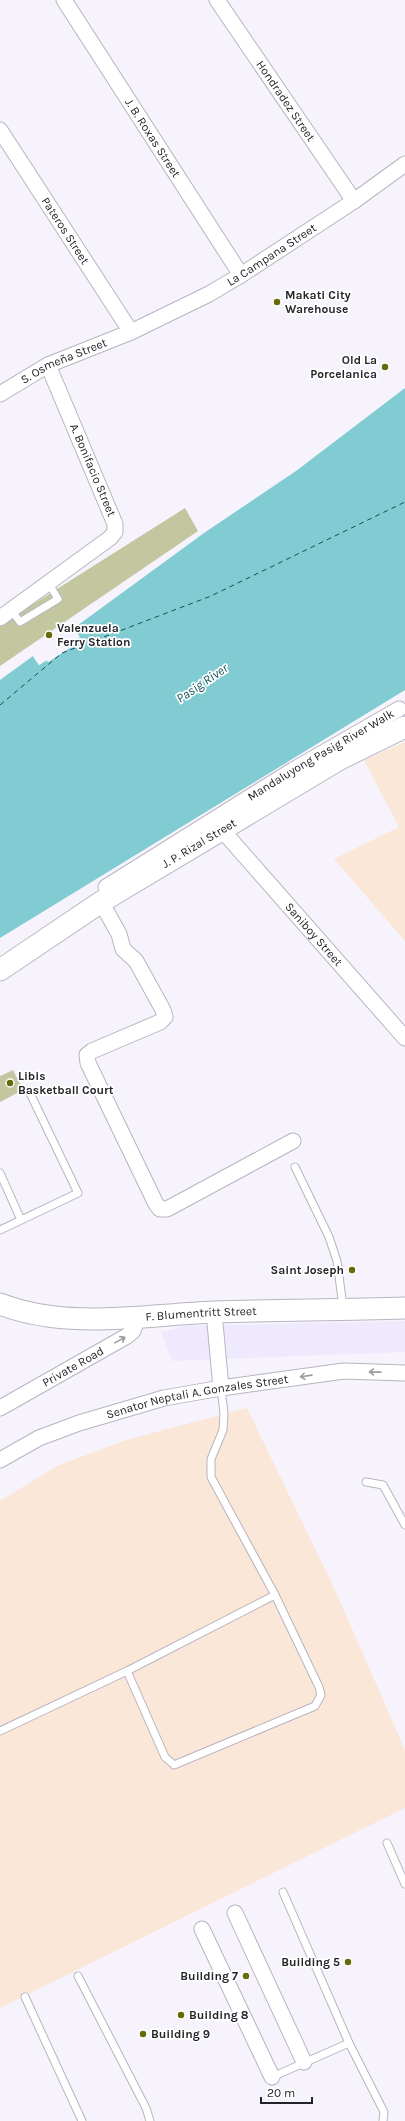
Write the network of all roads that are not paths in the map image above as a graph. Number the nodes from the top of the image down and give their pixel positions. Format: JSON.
{"nodes":[{"id":1,"x":64,"y":0,"type":"edge"},
{"id":2,"x":217,"y":0,"type":"edge"},
{"id":3,"x":0,"y":130,"type":"edge"},
{"id":4,"x":405,"y":164,"type":"edge"},
{"id":5,"x":354,"y":201,"type":"junction"},
{"id":6,"x":241,"y":275,"type":"junction"},
{"id":7,"x":131,"y":332,"type":"junction"},
{"id":8,"x":48,"y":366,"type":"junction"},
{"id":9,"x":2,"y":390,"type":"edge"},
{"id":10,"x":6,"y":614,"type":"edge"},
{"id":11,"x":402,"y":718,"type":"edge"},
{"id":12,"x":222,"y":830,"type":"junction"},
{"id":13,"x":101,"y":902,"type":"junction"},
{"id":14,"x":0,"y":958,"type":"edge"},
{"id":15,"x":0,"y":970,"type":"edge"},
{"id":16,"x":405,"y":1038,"type":"edge"},
{"id":17,"x":29,"y":1091,"type":"dead end"},
{"id":18,"x":293,"y":1141,"type":"dead end"},
{"id":19,"x":295,"y":1167,"type":"dead end"},
{"id":20,"x":0,"y":1174,"type":"edge"},
{"id":21,"x":21,"y":1220,"type":"junction"},
{"id":22,"x":0,"y":1230,"type":"edge"},
{"id":23,"x":0,"y":1304,"type":"edge"},
{"id":24,"x":405,"y":1308,"type":"edge"},
{"id":25,"x":344,"y":1310,"type":"junction"},
{"id":26,"x":214,"y":1312,"type":"junction"},
{"id":27,"x":138,"y":1316,"type":"junction"},
{"id":28,"x":405,"y":1373,"type":"edge"},
{"id":29,"x":221,"y":1388,"type":"junction"},
{"id":30,"x":0,"y":1408,"type":"edge"},
{"id":31,"x":0,"y":1460,"type":"edge"},
{"id":32,"x":366,"y":1482,"type":"dead end"},
{"id":33,"x":405,"y":1525,"type":"edge"},
{"id":34,"x":275,"y":1595,"type":"junction"},
{"id":35,"x":128,"y":1671,"type":"junction"},
{"id":36,"x":0,"y":1731,"type":"edge"},
{"id":37,"x":387,"y":1843,"type":"dead end"},
{"id":38,"x":405,"y":1884,"type":"edge"},
{"id":39,"x":283,"y":1892,"type":"dead end"},
{"id":40,"x":236,"y":1913,"type":"dead end"},
{"id":41,"x":202,"y":1929,"type":"dead end"},
{"id":42,"x":78,"y":1976,"type":"dead end"},
{"id":43,"x":25,"y":1997,"type":"dead end"},
{"id":44,"x":349,"y":2043,"type":"junction"},
{"id":45,"x":304,"y":2062,"type":"junction"},
{"id":46,"x":272,"y":2077,"type":"joint"},
{"id":47,"x":82,"y":2121,"type":"edge"},
{"id":48,"x":150,"y":2121,"type":"edge"},
{"id":49,"x":383,"y":2121,"type":"edge"}],
"edges":[{"from":1,"to":6,"type":"street","name":"J. B. Roxas Street"},
{"from":2,"to":5,"type":"street","name":"Hondradez Street"},
{"from":3,"to":7,"type":"street","name":"Pateros Street"},
{"from":4,"to":5,"type":"street","name":"La Campana Street"},
{"from":5,"to":6,"type":"street","name":"La Campana Street"},
{"from":6,"to":7,"type":"street","name":"La Campana Street"},
{"from":7,"to":8,"type":"street","name":"S. Osmeña Street"},
{"from":8,"to":9,"type":"street","name":"S. Osmeña Street"},
{"from":8,"to":10,"type":"street","name":"A. Bonifacio Street"},
{"from":11,"to":12,"type":"street","name":"J. P. Rizal Street"},
{"from":11,"to":14,"type":"street","name":"Mandaluyong Pasig River Walk"},
{"from":12,"to":13,"type":"street","name":"J. P. Rizal Street"},
{"from":12,"to":16,"type":"street","name":"Saniboy Street"},
{"from":13,"to":15,"type":"street","name":"J. P. Rizal Street"},
{"from":13,"to":18,"type":"street"},
{"from":17,"to":21,"type":"lane"},
{"from":19,"to":25,"type":"lane"},
{"from":20,"to":21,"type":"lane"},
{"from":21,"to":22,"type":"lane"},
{"from":23,"to":27,"type":"street","name":"F. Blumentritt Street"},
{"from":24,"to":25,"type":"street","name":"F. Blumentritt Street"},
{"from":25,"to":26,"type":"street","name":"F. Blumentritt Street"},
{"from":26,"to":27,"type":"street","name":"F. Blumentritt Street"},
{"from":26,"to":29,"type":"street"},
{"from":30,"to":27,"type":"street","name":"Private Road","one_way":true},
{"from":28,"to":29,"type":"street","name":"Senator Neptali A. Gonzales Street","one_way":true},
{"from":29,"to":31,"type":"street","name":"Senator Neptali A. Gonzales Street"},
{"from":29,"to":34,"type":"lane"},
{"from":32,"to":33,"type":"lane"},
{"from":34,"to":35,"type":"lane"},
{"from":34,"to":35,"type":"lane"},
{"from":35,"to":36,"type":"lane"},
{"from":37,"to":38,"type":"lane"},
{"from":39,"to":44,"type":"lane"},
{"from":40,"to":45,"type":"street"},
{"from":41,"to":46,"type":"street"},
{"from":42,"to":48,"type":"lane"},
{"from":43,"to":47,"type":"lane"},
{"from":44,"to":45,"type":"lane"},
{"from":44,"to":49,"type":"lane"},
{"from":45,"to":46,"type":"lane"}]}
